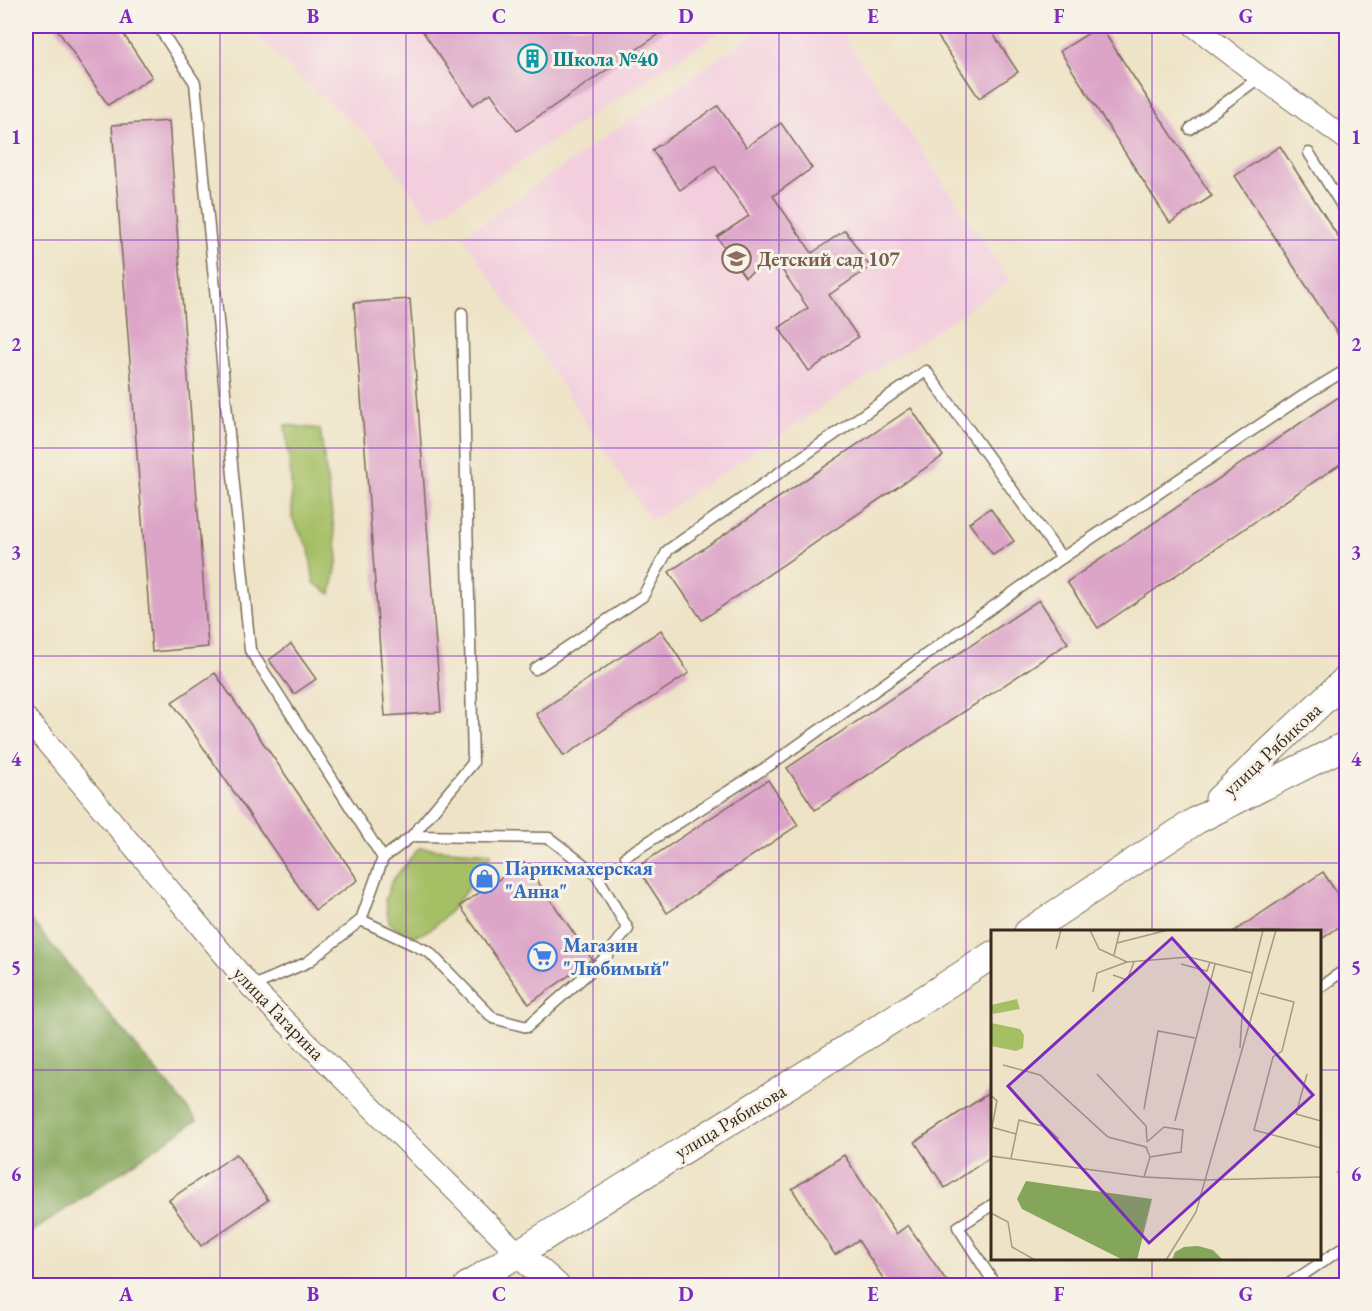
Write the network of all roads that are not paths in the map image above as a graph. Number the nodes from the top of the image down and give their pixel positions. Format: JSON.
{"nodes":[{"id":1,"x":158,"y":26,"type":"edge"},
{"id":2,"x":1194,"y":26,"type":"edge"},
{"id":3,"x":1260,"y":77,"type":"junction"},
{"id":4,"x":1190,"y":129,"type":"dead end"},
{"id":5,"x":1347,"y":139,"type":"edge"},
{"id":6,"x":1309,"y":153,"type":"dead end"},
{"id":7,"x":1347,"y":212,"type":"edge"},
{"id":8,"x":462,"y":313,"type":"dead end"},
{"id":9,"x":1347,"y":369,"type":"edge"},
{"id":10,"x":1062,"y":558,"type":"junction"},
{"id":11,"x":535,"y":669,"type":"dead end"},
{"id":12,"x":1347,"y":679,"type":"edge"},
{"id":13,"x":26,"y":718,"type":"edge"},
{"id":14,"x":1347,"y":745,"type":"edge"},
{"id":15,"x":1197,"y":820,"type":"junction"},
{"id":16,"x":412,"y":836,"type":"junction"},
{"id":17,"x":626,"y":856,"type":"dead end"},
{"id":18,"x":383,"y":858,"type":"junction"},
{"id":19,"x":361,"y":920,"type":"junction"},
{"id":20,"x":1031,"y":930,"type":"edge"},
{"id":21,"x":991,"y":956,"type":"edge"},
{"id":22,"x":1347,"y":969,"type":"edge"},
{"id":23,"x":1321,"y":986,"type":"edge"},
{"id":24,"x":251,"y":987,"type":"junction"},
{"id":25,"x":991,"y":1205,"type":"edge"},
{"id":26,"x":1347,"y":1246,"type":"edge"},
{"id":27,"x":518,"y":1253,"type":"junction"},
{"id":28,"x":466,"y":1286,"type":"edge"},
{"id":29,"x":556,"y":1286,"type":"edge"},
{"id":30,"x":996,"y":1286,"type":"edge"},
{"id":31,"x":1286,"y":1286,"type":"edge"}],
"edges":[{"from":1,"to":18,"type":"lane"},
{"from":2,"to":3,"type":"street"},
{"from":3,"to":4,"type":"lane"},
{"from":3,"to":5,"type":"street"},
{"from":6,"to":7,"type":"lane"},
{"from":8,"to":16,"type":"lane"},
{"from":9,"to":10,"type":"lane"},
{"from":10,"to":11,"type":"lane"},
{"from":10,"to":17,"type":"lane"},
{"from":12,"to":15,"type":"street","name":"улица Рябикова"},
{"from":13,"to":24,"type":"street","name":"улица Гагарина"},
{"from":14,"to":15,"type":"street","name":"улица Рябикова"},
{"from":15,"to":20,"type":"street","name":"улица Рябикова"},
{"from":16,"to":18,"type":"lane"},
{"from":16,"to":19,"type":"lane"},
{"from":18,"to":19,"type":"lane"},
{"from":19,"to":24,"type":"lane"},
{"from":21,"to":27,"type":"street","name":"улица Рябикова"},
{"from":22,"to":23,"type":"lane"},
{"from":24,"to":27,"type":"street","name":"улица Гагарина"},
{"from":25,"to":30,"type":"lane"},
{"from":26,"to":31,"type":"lane"},
{"from":27,"to":28,"type":"street","name":"улица Рябикова"},
{"from":27,"to":29,"type":"street","name":"улица Гагарина"}]}
